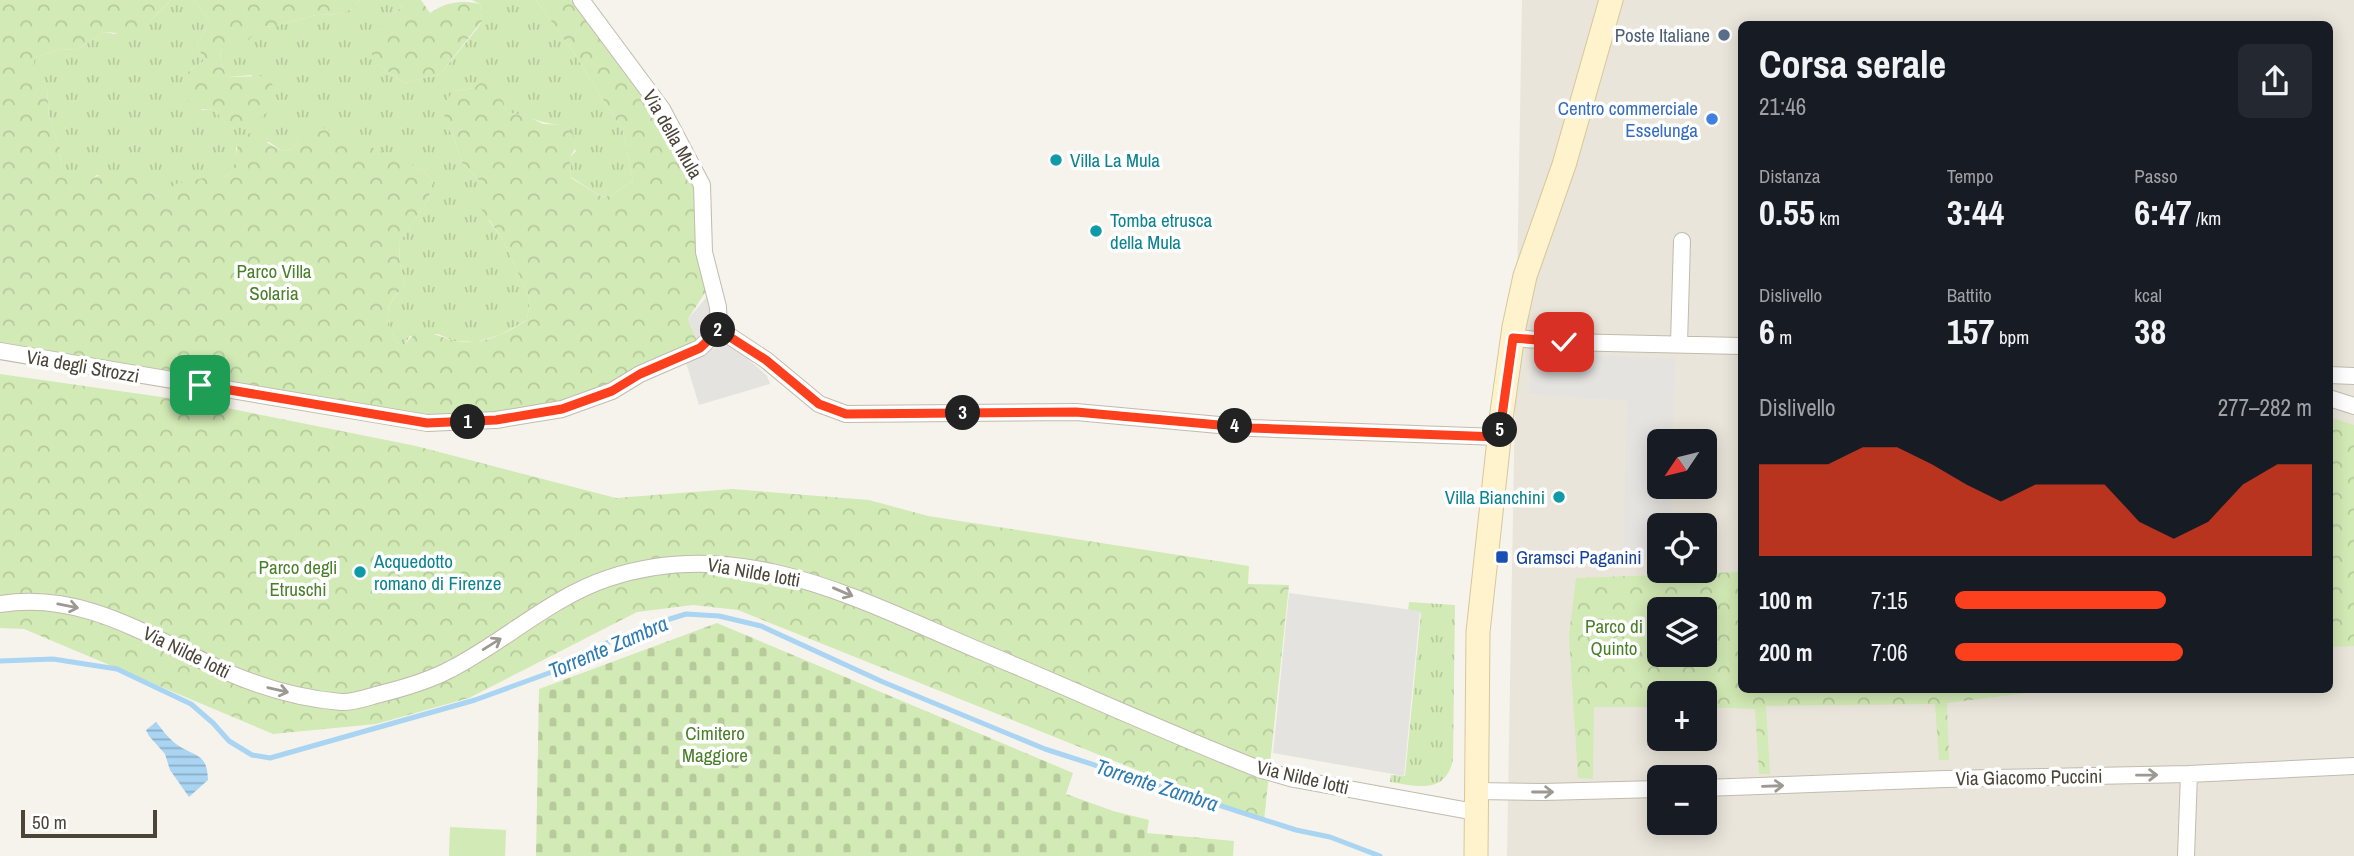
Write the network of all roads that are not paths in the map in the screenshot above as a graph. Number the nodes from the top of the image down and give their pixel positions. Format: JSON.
{"nodes":[{"id":1,"x":581,"y":0,"type":"edge"},
{"id":2,"x":1611,"y":0,"type":"edge"},
{"id":3,"x":1682,"y":241,"type":"dead end"},
{"id":4,"x":719,"y":330,"type":"junction"},
{"id":5,"x":1513,"y":338,"type":"junction"},
{"id":6,"x":1679,"y":344,"type":"junction"},
{"id":7,"x":1738,"y":346,"type":"edge"},
{"id":8,"x":0,"y":351,"type":"edge"},
{"id":9,"x":2333,"y":375,"type":"edge"},
{"id":10,"x":2354,"y":376,"type":"edge"},
{"id":11,"x":2333,"y":399,"type":"edge"},
{"id":12,"x":2354,"y":406,"type":"edge"},
{"id":13,"x":1499,"y":437,"type":"junction"},
{"id":14,"x":0,"y":604,"type":"edge"},
{"id":15,"x":2354,"y":766,"type":"edge"},
{"id":16,"x":2189,"y":774,"type":"junction"},
{"id":17,"x":1717,"y":787,"type":"edge"},
{"id":18,"x":1647,"y":789,"type":"edge"},
{"id":19,"x":1475,"y":802,"type":"junction"},
{"id":20,"x":1476,"y":856,"type":"edge"},
{"id":21,"x":2186,"y":856,"type":"edge"}],
"edges":[{"from":1,"to":4,"type":"street","name":"Via della Mula"},
{"from":2,"to":5,"type":"main road"},
{"from":3,"to":6,"type":"street"},
{"from":4,"to":8,"type":"street","name":"Via degli Strozzi"},
{"from":4,"to":13,"type":"street"},
{"from":5,"to":6,"type":"street"},
{"from":5,"to":13,"type":"main road"},
{"from":6,"to":7,"type":"street"},
{"from":9,"to":10,"type":"street"},
{"from":11,"to":12,"type":"street"},
{"from":13,"to":19,"type":"main road"},
{"from":14,"to":19,"type":"street","name":"Via Nilde Iotti","one_way":true},
{"from":15,"to":16,"type":"street","name":"Via Giacomo Puccini"},
{"from":17,"to":16,"type":"street","name":"Via Giacomo Puccini","one_way":true},
{"from":16,"to":21,"type":"street"},
{"from":19,"to":18,"type":"street","one_way":true},
{"from":19,"to":20,"type":"main road"}]}
